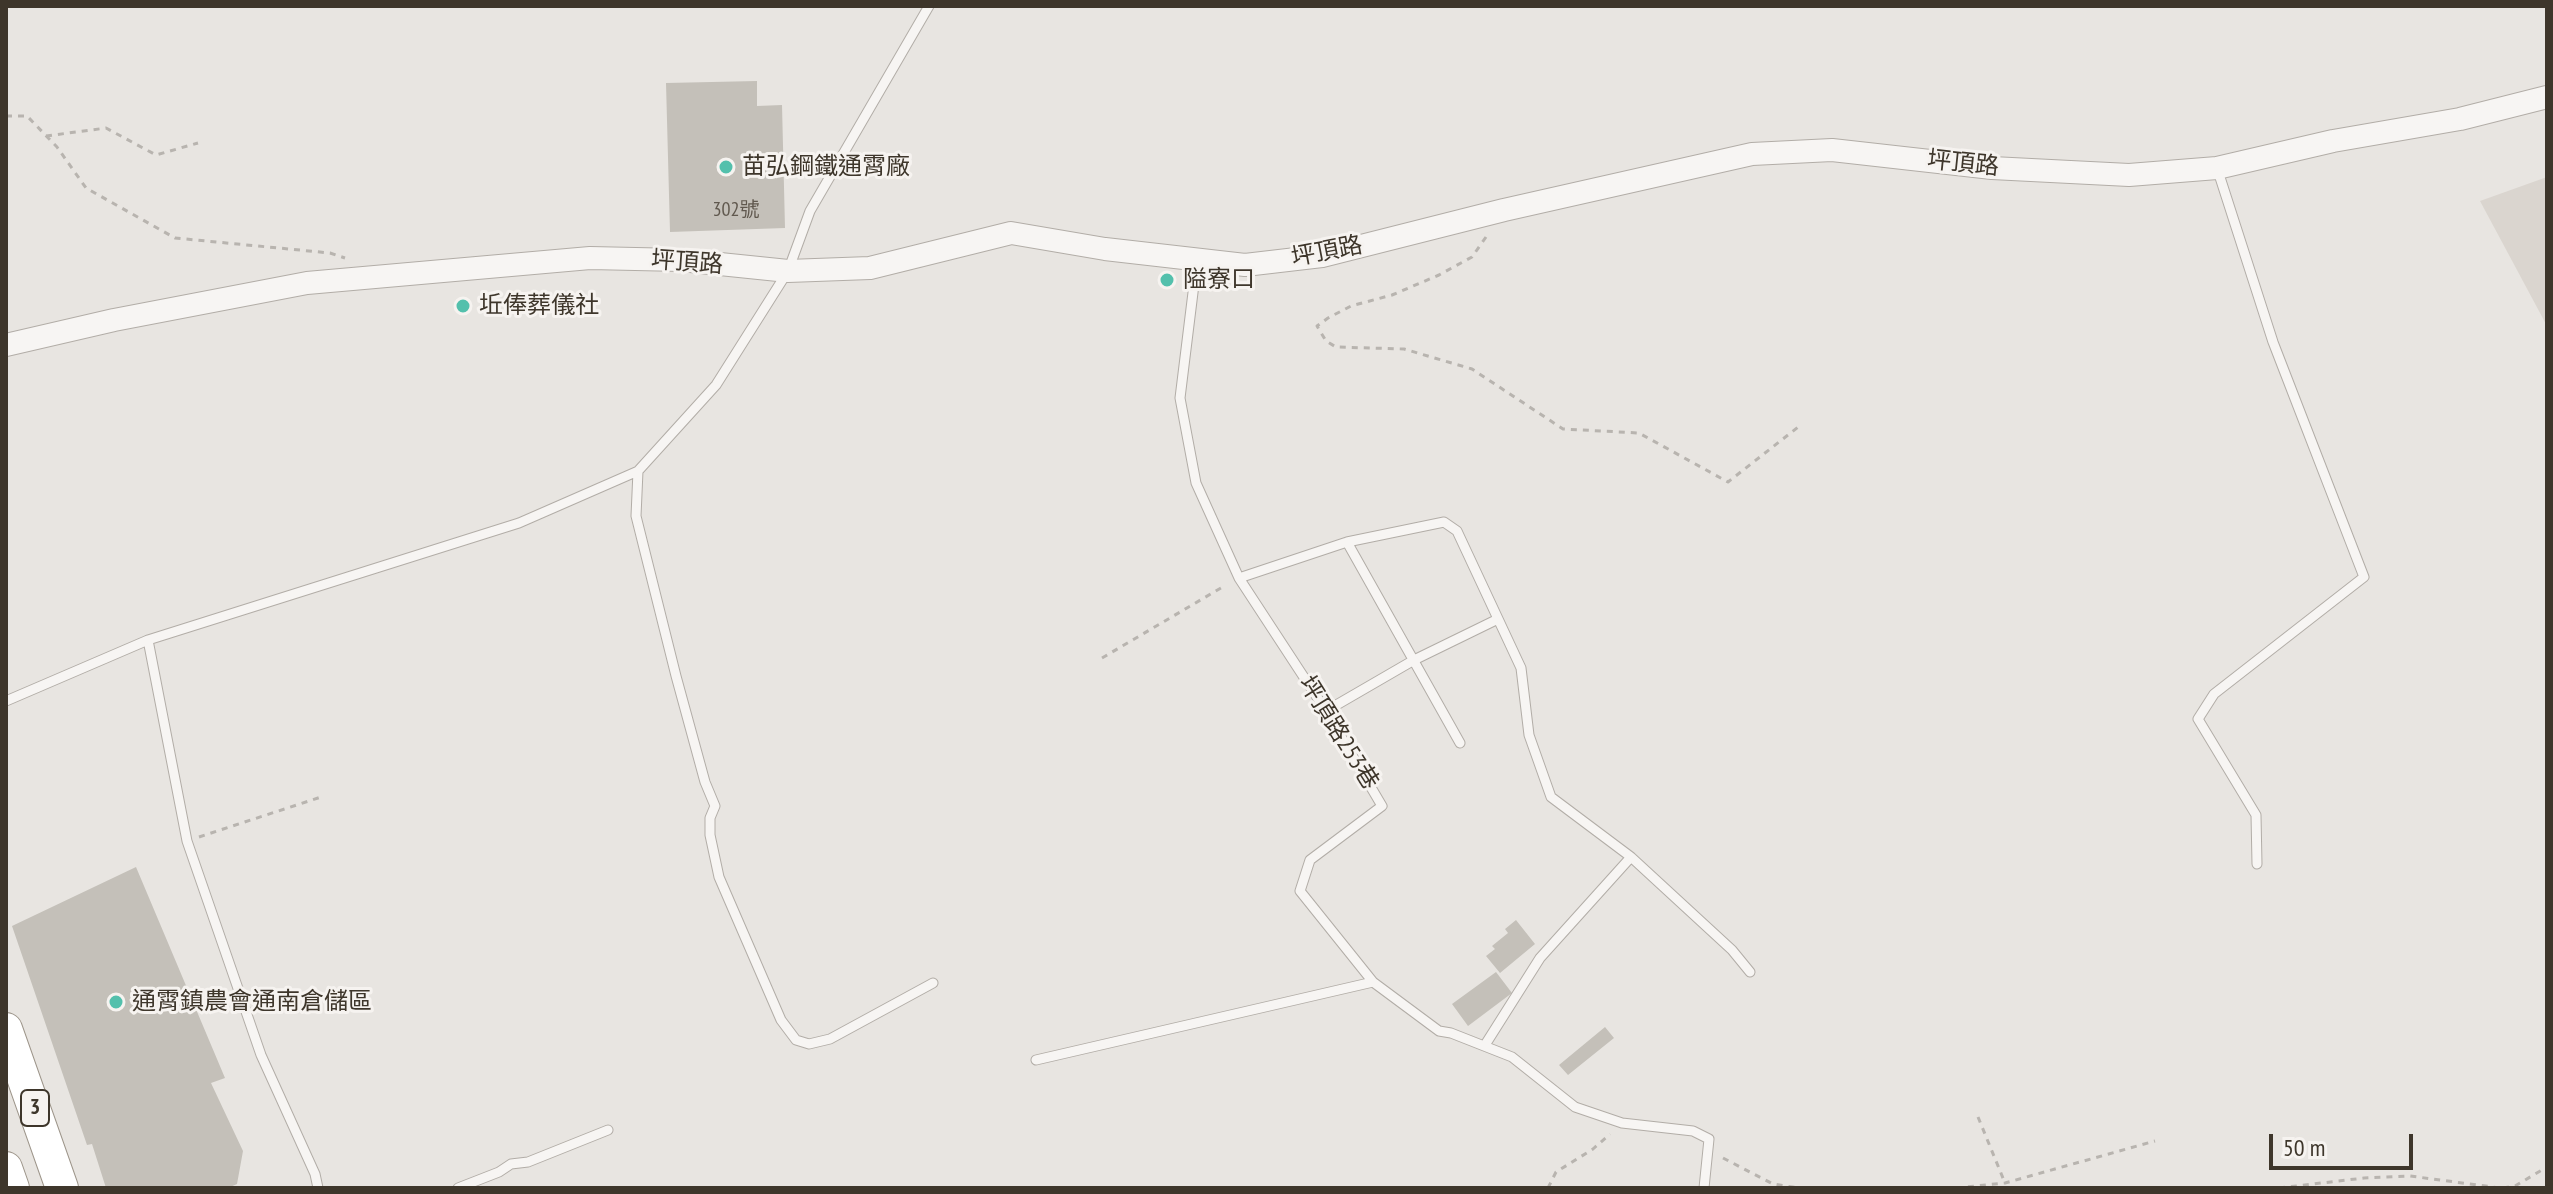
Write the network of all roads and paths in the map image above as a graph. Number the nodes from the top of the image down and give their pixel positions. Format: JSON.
{"nodes":[{"id":1,"x":929,"y":6,"type":"edge"},
{"id":2,"x":2547,"y":97,"type":"edge"},
{"id":3,"x":6,"y":116,"type":"edge"},
{"id":4,"x":46,"y":136,"type":"junction"},
{"id":5,"x":198,"y":143,"type":"dead end"},
{"id":6,"x":2217,"y":168,"type":"junction"},
{"id":7,"x":1504,"y":210,"type":"junction"},
{"id":8,"x":1197,"y":260,"type":"junction"},
{"id":9,"x":354,"y":262,"type":"dead end"},
{"id":10,"x":788,"y":271,"type":"junction"},
{"id":11,"x":6,"y":345,"type":"edge"},
{"id":12,"x":1802,"y":424,"type":"dead end"},
{"id":13,"x":638,"y":471,"type":"junction"},
{"id":14,"x":1347,"y":542,"type":"junction"},
{"id":15,"x":1239,"y":578,"type":"junction"},
{"id":16,"x":1498,"y":619,"type":"junction"},
{"id":17,"x":148,"y":640,"type":"junction"},
{"id":18,"x":1102,"y":658,"type":"dead end"},
{"id":19,"x":1414,"y":660,"type":"junction"},
{"id":20,"x":6,"y":701,"type":"edge"},
{"id":21,"x":1326,"y":711,"type":"junction"},
{"id":22,"x":1460,"y":743,"type":"dead end"},
{"id":23,"x":321,"y":797,"type":"dead end"},
{"id":24,"x":187,"y":841,"type":"junction"},
{"id":25,"x":1631,"y":857,"type":"junction"},
{"id":26,"x":2257,"y":864,"type":"dead end"},
{"id":27,"x":1750,"y":972,"type":"dead end"},
{"id":28,"x":1373,"y":982,"type":"junction"},
{"id":29,"x":933,"y":983,"type":"dead end"},
{"id":30,"x":6,"y":1029,"type":"edge"},
{"id":31,"x":1485,"y":1045,"type":"junction"},
{"id":32,"x":1036,"y":1060,"type":"dead end"},
{"id":33,"x":1978,"y":1117,"type":"dead end"},
{"id":34,"x":1622,"y":1123,"type":"junction"},
{"id":35,"x":608,"y":1130,"type":"dead end"},
{"id":36,"x":2155,"y":1141,"type":"dead end"},
{"id":37,"x":1709,"y":1151,"type":"junction"},
{"id":38,"x":2547,"y":1167,"type":"edge"},
{"id":39,"x":6,"y":1168,"type":"edge"},
{"id":40,"x":2005,"y":1183,"type":"junction"},
{"id":41,"x":13,"y":1188,"type":"edge"},
{"id":42,"x":62,"y":1188,"type":"edge"},
{"id":43,"x":318,"y":1188,"type":"edge"},
{"id":44,"x":458,"y":1188,"type":"edge"},
{"id":45,"x":1548,"y":1188,"type":"edge"},
{"id":46,"x":1704,"y":1188,"type":"edge"},
{"id":47,"x":1799,"y":1188,"type":"edge"},
{"id":48,"x":1956,"y":1188,"type":"edge"},
{"id":49,"x":2279,"y":1188,"type":"edge"},
{"id":50,"x":2502,"y":1188,"type":"edge"}],
"edges":[{"from":1,"to":10,"type":"lane"},
{"from":2,"to":6,"type":"street","name":"坪頂路"},
{"from":3,"to":4,"type":"path"},
{"from":4,"to":5,"type":"path"},
{"from":4,"to":9,"type":"path"},
{"from":6,"to":7,"type":"street","name":"坪頂路"},
{"from":6,"to":26,"type":"lane"},
{"from":7,"to":8,"type":"street","name":"坪頂路"},
{"from":7,"to":12,"type":"path"},
{"from":8,"to":10,"type":"street","name":"坪頂路"},
{"from":8,"to":15,"type":"lane","name":"坪頂路253巷"},
{"from":10,"to":11,"type":"street","name":"坪頂路"},
{"from":10,"to":13,"type":"lane"},
{"from":13,"to":17,"type":"lane"},
{"from":13,"to":29,"type":"lane"},
{"from":14,"to":15,"type":"lane"},
{"from":14,"to":16,"type":"lane"},
{"from":14,"to":19,"type":"lane"},
{"from":15,"to":18,"type":"path"},
{"from":15,"to":21,"type":"lane","name":"坪頂路253巷"},
{"from":16,"to":19,"type":"lane"},
{"from":16,"to":25,"type":"lane"},
{"from":17,"to":20,"type":"lane"},
{"from":17,"to":24,"type":"lane"},
{"from":19,"to":21,"type":"lane"},
{"from":19,"to":22,"type":"lane"},
{"from":21,"to":28,"type":"lane","name":"坪頂路253巷"},
{"from":23,"to":24,"type":"path"},
{"from":24,"to":43,"type":"lane"},
{"from":25,"to":27,"type":"lane"},
{"from":25,"to":31,"type":"lane"},
{"from":28,"to":31,"type":"lane","name":"坪頂路253巷"},
{"from":28,"to":32,"type":"lane"},
{"from":30,"to":42,"type":"highway","number":"3"},
{"from":31,"to":34,"type":"lane","name":"坪頂路253巷"},
{"from":33,"to":40,"type":"path"},
{"from":34,"to":37,"type":"lane","name":"坪頂路253巷"},
{"from":34,"to":45,"type":"path"},
{"from":35,"to":44,"type":"lane"},
{"from":36,"to":40,"type":"path"},
{"from":37,"to":46,"type":"lane"},
{"from":37,"to":47,"type":"path"},
{"from":38,"to":50,"type":"path"},
{"from":39,"to":41,"type":"highway"},
{"from":40,"to":48,"type":"path"},
{"from":49,"to":50,"type":"path"}]}
